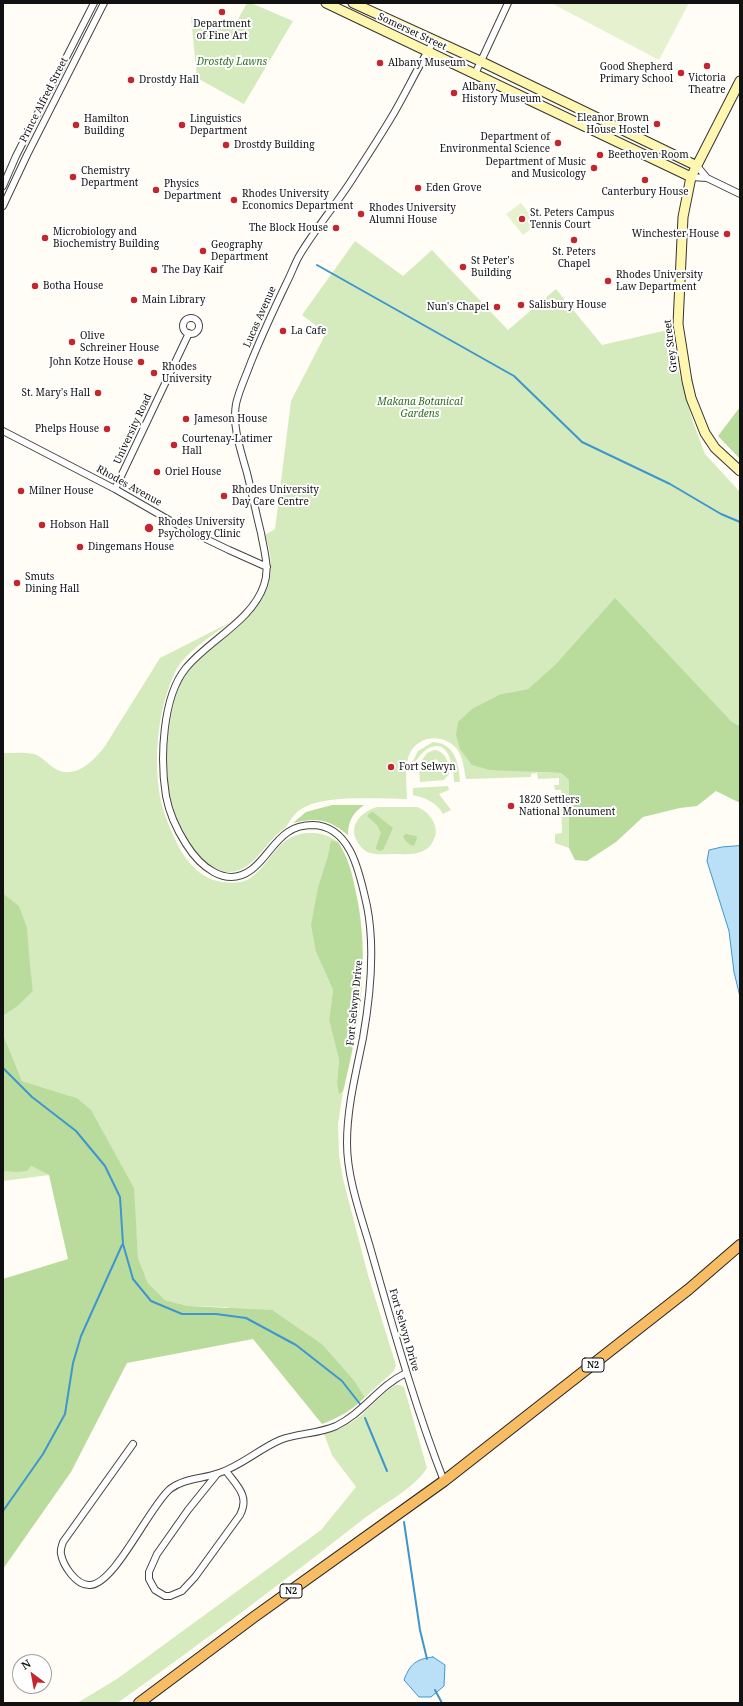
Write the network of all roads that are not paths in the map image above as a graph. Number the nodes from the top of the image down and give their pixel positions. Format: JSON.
{"nodes":[{"id":1,"x":94,"y":3,"type":"edge"},
{"id":2,"x":104,"y":3,"type":"edge"},
{"id":3,"x":326,"y":3,"type":"edge"},
{"id":4,"x":353,"y":3,"type":"edge"},
{"id":5,"x":508,"y":3,"type":"edge"},
{"id":6,"x":434,"y":41,"type":"junction"},
{"id":7,"x":427,"y":52,"type":"junction"},
{"id":8,"x":480,"y":61,"type":"junction"},
{"id":9,"x":474,"y":74,"type":"junction"},
{"id":10,"x":740,"y":81,"type":"edge"},
{"id":11,"x":569,"y":104,"type":"junction"},
{"id":12,"x":562,"y":115,"type":"junction"},
{"id":13,"x":640,"y":138,"type":"junction"},
{"id":14,"x":634,"y":150,"type":"junction"},
{"id":15,"x":697,"y":166,"type":"junction"},
{"id":16,"x":691,"y":177,"type":"junction"},
{"id":17,"x":707,"y":178,"type":"junction"},
{"id":18,"x":3,"y":186,"type":"edge"},
{"id":19,"x":740,"y":194,"type":"edge"},
{"id":20,"x":3,"y":206,"type":"edge"},
{"id":21,"x":188,"y":333,"type":"dead end"},
{"id":22,"x":3,"y":431,"type":"edge"},
{"id":23,"x":740,"y":471,"type":"edge"},
{"id":24,"x":116,"y":489,"type":"junction"},
{"id":25,"x":268,"y":566,"type":"junction"},
{"id":26,"x":234,"y":625,"type":"joint"},
{"id":27,"x":740,"y":1246,"type":"edge"},
{"id":28,"x":406,"y":1373,"type":"junction"},
{"id":29,"x":133,"y":1444,"type":"dead end"},
{"id":30,"x":226,"y":1471,"type":"junction"},
{"id":31,"x":217,"y":1474,"type":"junction"},
{"id":32,"x":444,"y":1481,"type":"junction"},
{"id":33,"x":139,"y":1703,"type":"edge"}],
"edges":[{"from":1,"to":18,"type":"street","name":"Prince Alfred Street"},
{"from":2,"to":20,"type":"street","name":"Prince Alfred Street"},
{"from":3,"to":7,"type":"main road","name":"Somerset Street"},
{"from":4,"to":6,"type":"main road","name":"Somerset Street"},
{"from":5,"to":8,"type":"street"},
{"from":6,"to":7,"type":"street","name":"Lucas Avenue"},
{"from":6,"to":8,"type":"main road","name":"Somerset Street"},
{"from":7,"to":9,"type":"main road","name":"Somerset Street"},
{"from":7,"to":25,"type":"street","name":"Lucas Avenue"},
{"from":8,"to":9,"type":"street"},
{"from":8,"to":11,"type":"main road","name":"Somerset Street"},
{"from":9,"to":12,"type":"main road","name":"Somerset Street"},
{"from":10,"to":15,"type":"main road","name":"Grey Street"},
{"from":11,"to":12,"type":"main road"},
{"from":11,"to":13,"type":"main road","name":"Somerset Street"},
{"from":12,"to":14,"type":"main road","name":"Somerset Street"},
{"from":13,"to":14,"type":"main road"},
{"from":13,"to":15,"type":"main road","name":"Somerset Street"},
{"from":14,"to":16,"type":"main road","name":"Somerset Street"},
{"from":15,"to":16,"type":"main road","name":"Grey Street"},
{"from":15,"to":17,"type":"street","name":"Somerset Street"},
{"from":16,"to":17,"type":"street","name":"Somerset Street"},
{"from":16,"to":23,"type":"main road","name":"Grey Street"},
{"from":17,"to":19,"type":"street","name":"Somerset Street"},
{"from":21,"to":24,"type":"street","name":"University Road"},
{"from":22,"to":24,"type":"street","name":"Rhodes Avenue"},
{"from":24,"to":25,"type":"street","name":"Rhodes Avenue"},
{"from":25,"to":26,"type":"street","name":"Lucas Avenue"},
{"from":26,"to":28,"type":"street","name":"Fort Selwyn Drive"},
{"from":27,"to":32,"type":"highway","number":"N2"},
{"from":28,"to":30,"type":"street"},
{"from":28,"to":32,"type":"street","name":"Fort Selwyn Drive"},
{"from":29,"to":31,"type":"street"},
{"from":30,"to":31,"type":"street"},
{"from":30,"to":31,"type":"street"},
{"from":32,"to":33,"type":"highway","number":"N2"}]}
